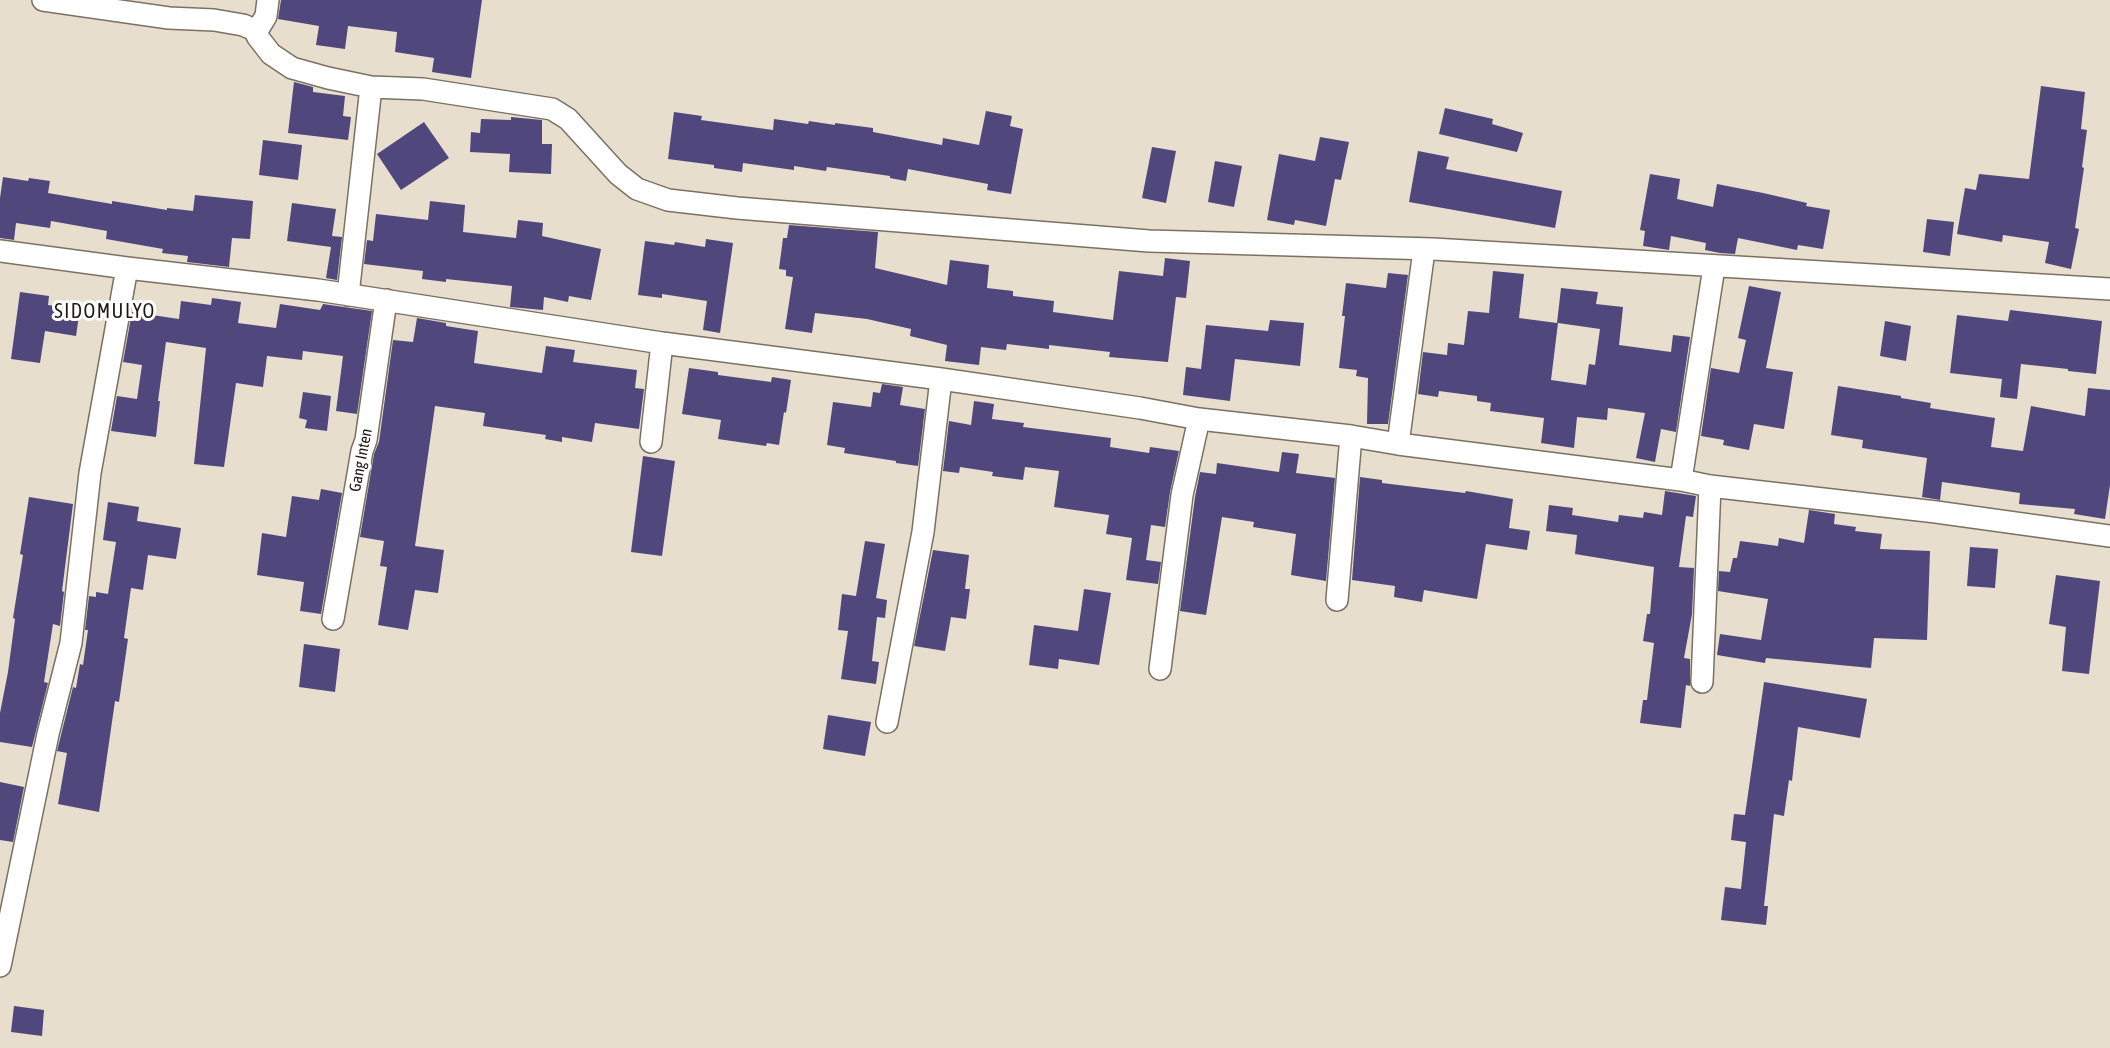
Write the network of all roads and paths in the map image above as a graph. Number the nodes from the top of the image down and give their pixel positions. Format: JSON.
{"nodes":[{"id":1,"x":43,"y":0,"type":"edge"},
{"id":2,"x":268,"y":0,"type":"edge"},
{"id":3,"x":66,"y":1,"type":"edge"},
{"id":4,"x":257,"y":31,"type":"junction"},
{"id":5,"x":370,"y":87,"type":"junction"},
{"id":6,"x":1424,"y":250,"type":"junction"},
{"id":7,"x":0,"y":251,"type":"edge"},
{"id":8,"x":1714,"y":267,"type":"junction"},
{"id":9,"x":127,"y":268,"type":"junction"},
{"id":10,"x":2110,"y":289,"type":"edge"},
{"id":11,"x":348,"y":295,"type":"junction"},
{"id":12,"x":386,"y":300,"type":"junction"},
{"id":13,"x":662,"y":343,"type":"junction"},
{"id":14,"x":941,"y":379,"type":"junction"},
{"id":15,"x":1199,"y":419,"type":"junction"},
{"id":16,"x":1351,"y":436,"type":"junction"},
{"id":17,"x":651,"y":442,"type":"dead end"},
{"id":18,"x":1398,"y":444,"type":"junction"},
{"id":19,"x":1681,"y":480,"type":"junction"},
{"id":20,"x":1710,"y":486,"type":"junction"},
{"id":21,"x":2110,"y":536,"type":"edge"},
{"id":22,"x":1337,"y":600,"type":"dead end"},
{"id":23,"x":333,"y":619,"type":"dead end"},
{"id":24,"x":1160,"y":669,"type":"dead end"},
{"id":25,"x":1702,"y":681,"type":"dead end"},
{"id":26,"x":887,"y":722,"type":"dead end"},
{"id":27,"x":0,"y":966,"type":"edge"}],
"edges":[{"from":1,"to":3,"type":"street"},
{"from":2,"to":4,"type":"street"},
{"from":3,"to":4,"type":"street"},
{"from":4,"to":5,"type":"street"},
{"from":5,"to":6,"type":"street"},
{"from":5,"to":11,"type":"street"},
{"from":6,"to":8,"type":"street"},
{"from":6,"to":18,"type":"street"},
{"from":7,"to":9,"type":"street"},
{"from":8,"to":10,"type":"street"},
{"from":8,"to":19,"type":"street"},
{"from":9,"to":11,"type":"street"},
{"from":9,"to":27,"type":"street"},
{"from":11,"to":12,"type":"street"},
{"from":12,"to":13,"type":"street"},
{"from":12,"to":23,"type":"street","name":"Gang Inten"},
{"from":13,"to":14,"type":"street"},
{"from":13,"to":17,"type":"street"},
{"from":14,"to":15,"type":"street"},
{"from":14,"to":26,"type":"street"},
{"from":15,"to":16,"type":"street"},
{"from":15,"to":24,"type":"street"},
{"from":16,"to":18,"type":"street"},
{"from":16,"to":22,"type":"street"},
{"from":18,"to":19,"type":"street"},
{"from":19,"to":20,"type":"street"},
{"from":20,"to":21,"type":"street"},
{"from":20,"to":25,"type":"street"}]}
